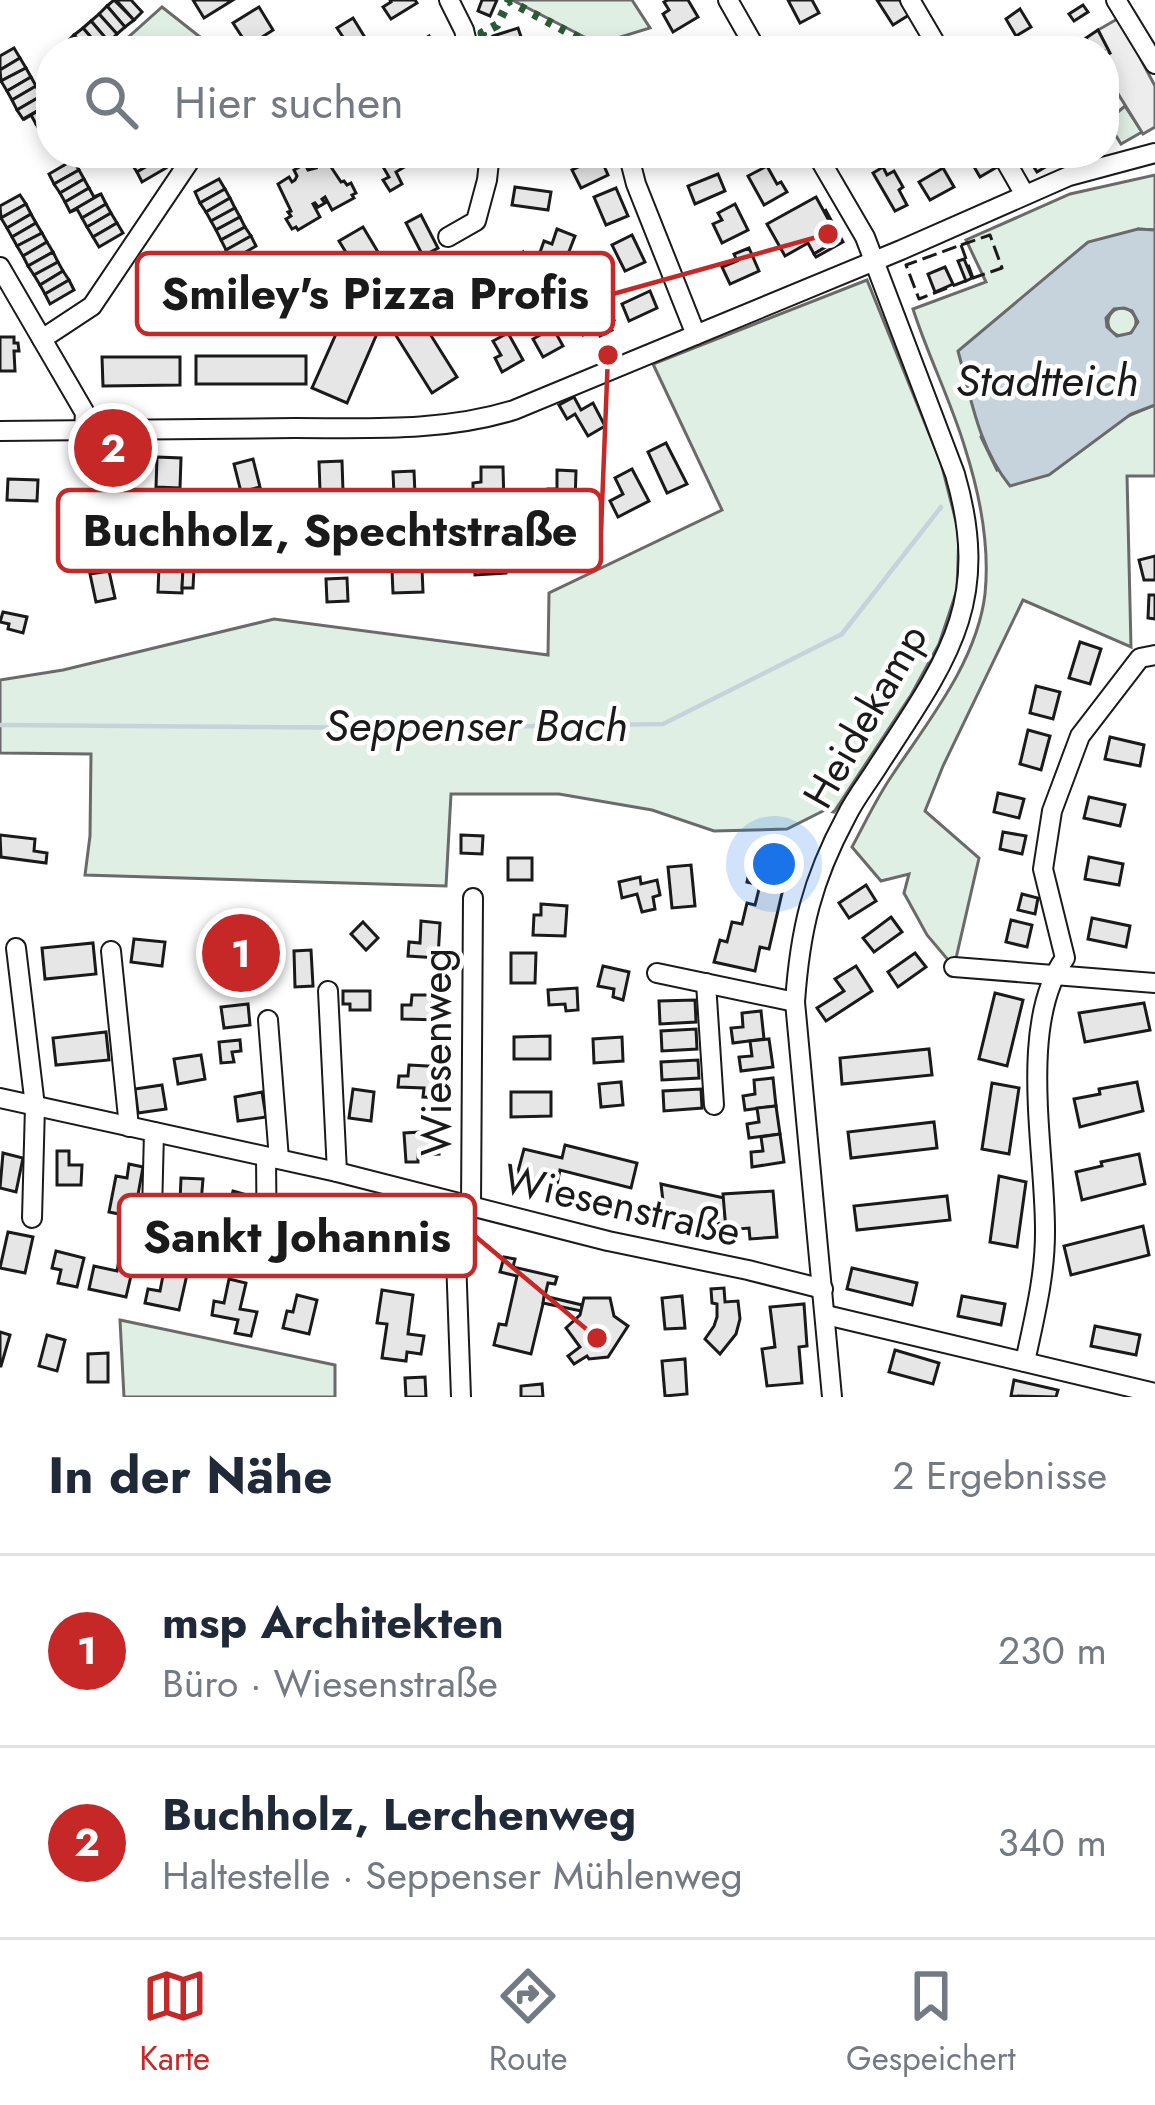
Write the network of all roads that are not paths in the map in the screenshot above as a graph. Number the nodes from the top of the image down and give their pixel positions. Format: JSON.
{"nodes":[{"id":1,"x":449,"y":0,"type":"edge"},
{"id":2,"x":728,"y":0,"type":"edge"},
{"id":3,"x":910,"y":0,"type":"edge"},
{"id":4,"x":1116,"y":0,"type":"edge"},
{"id":5,"x":465,"y":36,"type":"edge"},
{"id":6,"x":748,"y":36,"type":"edge"},
{"id":7,"x":931,"y":36,"type":"edge"},
{"id":8,"x":1155,"y":64,"type":"edge"},
{"id":9,"x":1155,"y":153,"type":"edge"},
{"id":10,"x":1119,"y":163,"type":"edge"},
{"id":11,"x":185,"y":168,"type":"edge"},
{"id":12,"x":488,"y":168,"type":"edge"},
{"id":13,"x":632,"y":168,"type":"edge"},
{"id":14,"x":826,"y":168,"type":"edge"},
{"id":15,"x":1009,"y":168,"type":"edge"},
{"id":16,"x":1099,"y":168,"type":"edge"},
{"id":17,"x":1024,"y":195,"type":"junction"},
{"id":18,"x":448,"y":237,"type":"dead end"},
{"id":19,"x":875,"y":261,"type":"junction"},
{"id":20,"x":0,"y":267,"type":"edge"},
{"id":21,"x":696,"y":335,"type":"junction"},
{"id":22,"x":42,"y":340,"type":"junction"},
{"id":23,"x":84,"y":430,"type":"junction"},
{"id":24,"x":0,"y":431,"type":"edge"},
{"id":25,"x":1155,"y":655,"type":"edge"},
{"id":26,"x":473,"y":898,"type":"dead end"},
{"id":27,"x":16,"y":949,"type":"dead end"},
{"id":28,"x":111,"y":951,"type":"dead end"},
{"id":29,"x":954,"y":967,"type":"dead end"},
{"id":30,"x":657,"y":973,"type":"dead end"},
{"id":31,"x":1052,"y":976,"type":"junction"},
{"id":32,"x":706,"y":983,"type":"junction"},
{"id":33,"x":1155,"y":983,"type":"edge"},
{"id":34,"x":328,"y":991,"type":"dead end"},
{"id":35,"x":795,"y":1001,"type":"junction"},
{"id":36,"x":268,"y":1020,"type":"dead end"},
{"id":37,"x":0,"y":1098,"type":"edge"},
{"id":38,"x":714,"y":1105,"type":"dead end"},
{"id":39,"x":35,"y":1106,"type":"junction"},
{"id":40,"x":129,"y":1126,"type":"junction"},
{"id":41,"x":154,"y":1132,"type":"junction"},
{"id":42,"x":273,"y":1158,"type":"junction"},
{"id":43,"x":337,"y":1172,"type":"junction"},
{"id":44,"x":463,"y":1205,"type":"junction"},
{"id":45,"x":32,"y":1218,"type":"dead end"},
{"id":46,"x":139,"y":1249,"type":"dead end"},
{"id":47,"x":267,"y":1265,"type":"dead end"},
{"id":48,"x":823,"y":1289,"type":"junction"},
{"id":49,"x":826,"y":1315,"type":"junction"},
{"id":50,"x":1025,"y":1362,"type":"junction"},
{"id":51,"x":1155,"y":1393,"type":"edge"},
{"id":52,"x":461,"y":1397,"type":"edge"},
{"id":53,"x":832,"y":1397,"type":"edge"}],
"edges":[{"from":1,"to":5,"type":"street"},
{"from":2,"to":6,"type":"street"},
{"from":3,"to":7,"type":"street"},
{"from":4,"to":8,"type":"street"},
{"from":9,"to":10,"type":"street"},
{"from":11,"to":22,"type":"street"},
{"from":12,"to":18,"type":"street"},
{"from":13,"to":21,"type":"street"},
{"from":14,"to":19,"type":"street","name":"Heidekamp"},
{"from":15,"to":17,"type":"street"},
{"from":16,"to":17,"type":"street"},
{"from":17,"to":19,"type":"street"},
{"from":19,"to":21,"type":"street"},
{"from":19,"to":35,"type":"street","name":"Heidekamp"},
{"from":20,"to":22,"type":"street"},
{"from":21,"to":23,"type":"street"},
{"from":22,"to":23,"type":"street"},
{"from":23,"to":24,"type":"street"},
{"from":25,"to":31,"type":"street"},
{"from":26,"to":44,"type":"street","name":"Wiesenweg"},
{"from":27,"to":39,"type":"street"},
{"from":28,"to":40,"type":"street"},
{"from":29,"to":31,"type":"street"},
{"from":30,"to":32,"type":"street"},
{"from":31,"to":33,"type":"street"},
{"from":31,"to":50,"type":"street"},
{"from":32,"to":35,"type":"street"},
{"from":32,"to":38,"type":"street"},
{"from":34,"to":43,"type":"street"},
{"from":35,"to":48,"type":"street","name":"Heidekamp"},
{"from":36,"to":42,"type":"street"},
{"from":37,"to":39,"type":"street","name":"Wiesenstraße"},
{"from":39,"to":40,"type":"street","name":"Wiesenstraße"},
{"from":39,"to":45,"type":"street"},
{"from":40,"to":41,"type":"street","name":"Wiesenstraße"},
{"from":41,"to":42,"type":"street","name":"Wiesenstraße"},
{"from":41,"to":46,"type":"street"},
{"from":42,"to":43,"type":"street","name":"Wiesenstraße"},
{"from":42,"to":47,"type":"street"},
{"from":43,"to":44,"type":"street","name":"Wiesenstraße"},
{"from":44,"to":48,"type":"street","name":"Wiesenstraße"},
{"from":44,"to":52,"type":"street","name":"Wiesenweg"},
{"from":48,"to":49,"type":"street","name":"Heidekamp"},
{"from":49,"to":50,"type":"street"},
{"from":49,"to":53,"type":"street","name":"Heidekamp"},
{"from":50,"to":51,"type":"street"}]}
